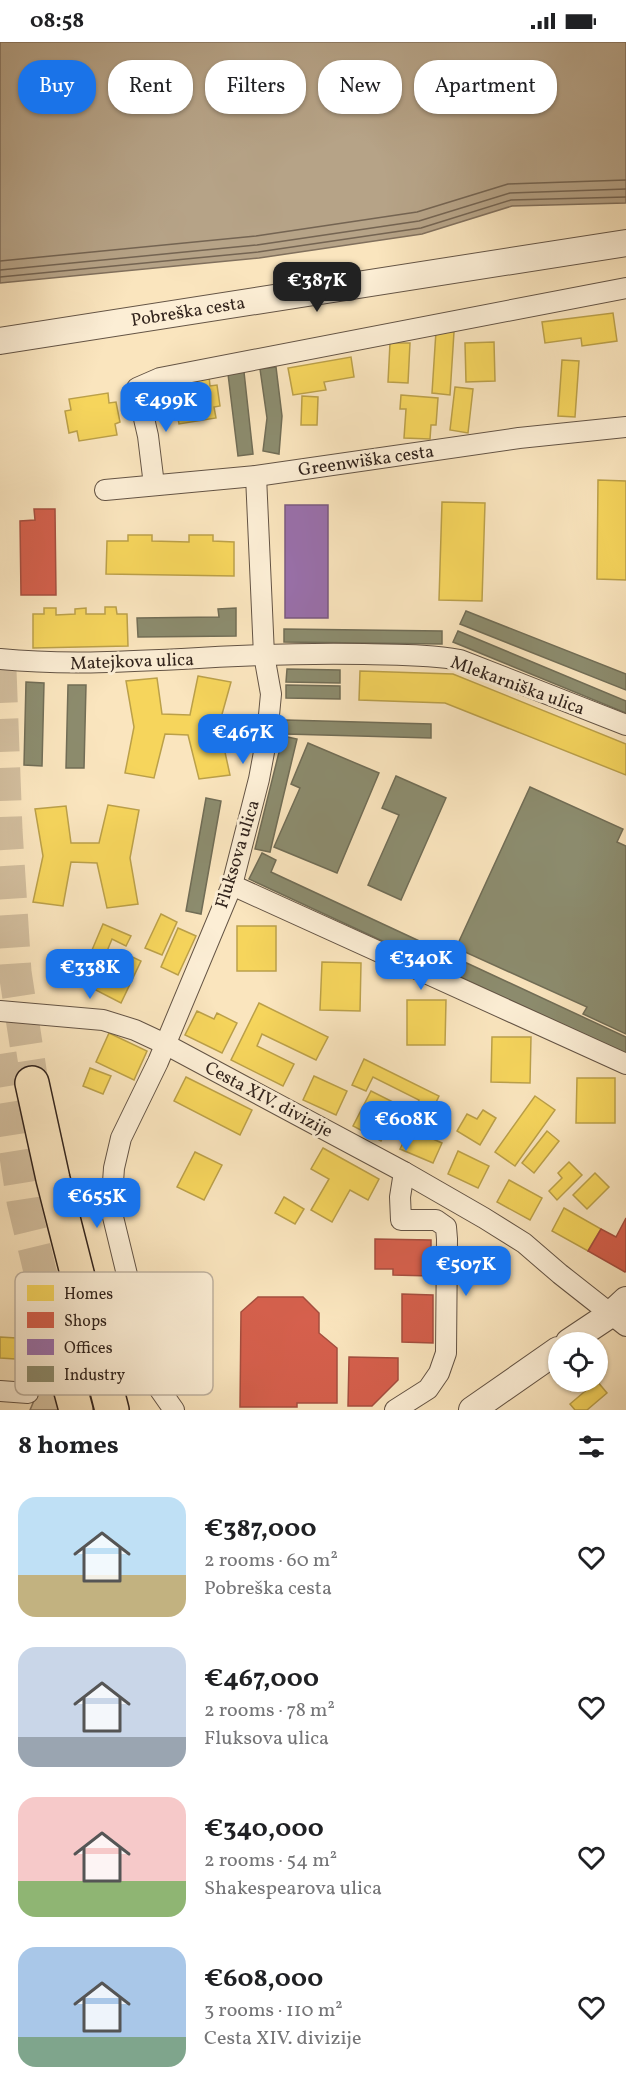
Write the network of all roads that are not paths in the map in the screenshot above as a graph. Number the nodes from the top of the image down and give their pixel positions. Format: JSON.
{"nodes":[{"id":1,"x":626,"y":243,"type":"edge"},
{"id":2,"x":626,"y":288,"type":"edge"},
{"id":3,"x":0,"y":341,"type":"edge"},
{"id":4,"x":626,"y":427,"type":"edge"},
{"id":5,"x":256,"y":476,"type":"junction"},
{"id":6,"x":154,"y":485,"type":"junction"},
{"id":7,"x":105,"y":490,"type":"dead end"},
{"id":8,"x":264,"y":655,"type":"junction"},
{"id":9,"x":0,"y":659,"type":"edge"},
{"id":10,"x":626,"y":725,"type":"edge"},
{"id":11,"x":232,"y":885,"type":"junction"},
{"id":12,"x":0,"y":1011,"type":"edge"},
{"id":13,"x":165,"y":1044,"type":"junction"},
{"id":14,"x":626,"y":1064,"type":"edge"},
{"id":15,"x":32,"y":1083,"type":"tunnel mouth"},
{"id":16,"x":404,"y":1172,"type":"junction"},
{"id":17,"x":77,"y":1272,"type":"edge"},
{"id":18,"x":126,"y":1272,"type":"edge"},
{"id":19,"x":621,"y":1313,"type":"edge"},
{"id":20,"x":587,"y":1332,"type":"edge"},
{"id":21,"x":548,"y":1357,"type":"edge"},
{"id":22,"x":0,"y":1391,"type":"edge"},
{"id":23,"x":15,"y":1392,"type":"edge"},
{"id":24,"x":72,"y":1395,"type":"edge"},
{"id":25,"x":164,"y":1395,"type":"edge"},
{"id":26,"x":76,"y":1410,"type":"edge"},
{"id":27,"x":174,"y":1410,"type":"edge"},
{"id":28,"x":395,"y":1410,"type":"edge"},
{"id":29,"x":472,"y":1410,"type":"edge"}],
"edges":[{"from":1,"to":3,"type":"street","name":"Pobreška cesta"},
{"from":2,"to":6,"type":"street"},
{"from":4,"to":5,"type":"street","name":"Greenwiška cesta"},
{"from":5,"to":6,"type":"street","name":"Greenwiška cesta"},
{"from":5,"to":8,"type":"street","name":"Fluksova ulica"},
{"from":6,"to":7,"type":"street","name":"Greenwiška cesta"},
{"from":8,"to":9,"type":"street","name":"Matejkova ulica"},
{"from":8,"to":10,"type":"street","name":"Mlekarniška ulica"},
{"from":8,"to":11,"type":"street","name":"Fluksova ulica"},
{"from":11,"to":13,"type":"street","name":"Fluksova ulica"},
{"from":11,"to":14,"type":"street"},
{"from":12,"to":13,"type":"street","name":"Cesta XIV. divizije"},
{"from":13,"to":16,"type":"street","name":"Cesta XIV. divizije"},
{"from":13,"to":18,"type":"street"},
{"from":15,"to":17,"type":"highway"},
{"from":16,"to":19,"type":"street","name":"Cesta XIV. divizije"},
{"from":16,"to":28,"type":"street"},
{"from":19,"to":20,"type":"street"},
{"from":21,"to":29,"type":"street"},
{"from":22,"to":23,"type":"street"},
{"from":24,"to":26,"type":"highway"},
{"from":25,"to":27,"type":"street"}]}
